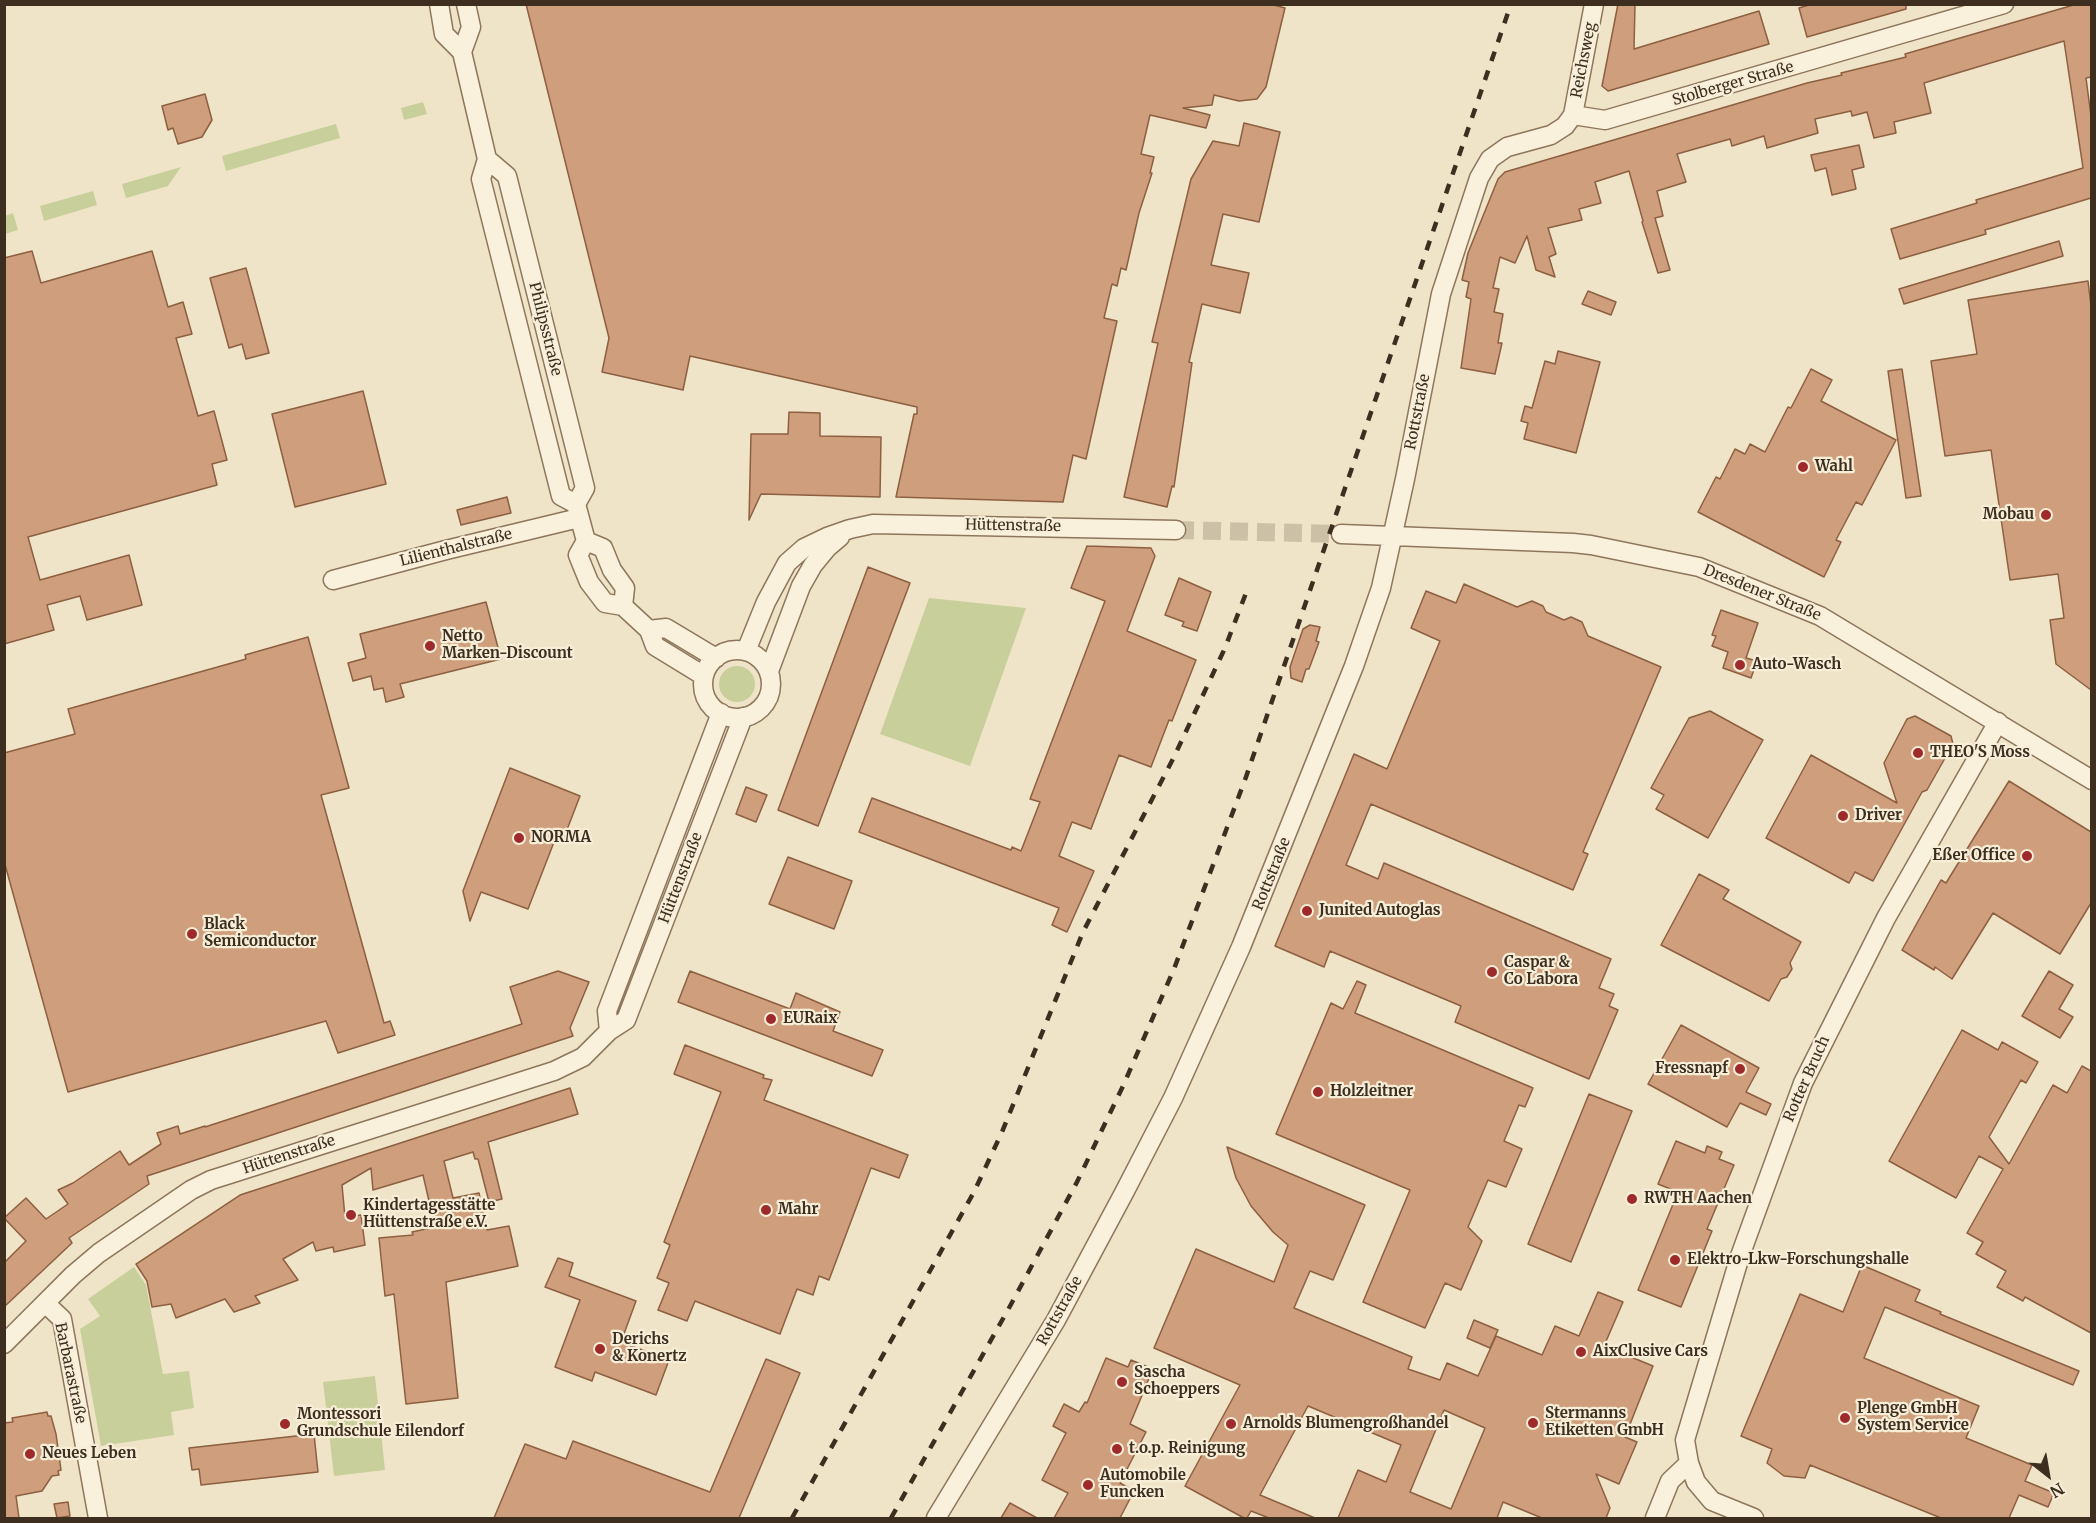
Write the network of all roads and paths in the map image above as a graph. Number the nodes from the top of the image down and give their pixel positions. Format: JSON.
{"nodes":[{"id":1,"x":439,"y":4,"type":"edge"},
{"id":2,"x":466,"y":4,"type":"edge"},
{"id":3,"x":1594,"y":4,"type":"edge"},
{"id":4,"x":2004,"y":4,"type":"edge"},
{"id":5,"x":462,"y":52,"type":"junction"},
{"id":6,"x":1573,"y":115,"type":"junction"},
{"id":7,"x":487,"y":159,"type":"junction"},
{"id":8,"x":578,"y":511,"type":"junction"},
{"id":9,"x":850,"y":530,"type":"junction"},
{"id":10,"x":1176,"y":530,"type":"tunnel mouth"},
{"id":11,"x":1341,"y":534,"type":"tunnel mouth"},
{"id":12,"x":1391,"y":537,"type":"junction"},
{"id":13,"x":586,"y":541,"type":"junction"},
{"id":14,"x":333,"y":580,"type":"dead end"},
{"id":15,"x":623,"y":606,"type":"junction"},
{"id":16,"x":649,"y":630,"type":"junction"},
{"id":17,"x":746,"y":651,"type":"junction"},
{"id":18,"x":716,"y":658,"type":"junction"},
{"id":19,"x":769,"y":671,"type":"junction"},
{"id":20,"x":705,"y":676,"type":"junction"},
{"id":21,"x":721,"y":713,"type":"junction"},
{"id":22,"x":743,"y":717,"type":"junction"},
{"id":23,"x":1998,"y":722,"type":"junction"},
{"id":24,"x":2091,"y":780,"type":"edge"},
{"id":25,"x":609,"y":1032,"type":"junction"},
{"id":26,"x":45,"y":1303,"type":"junction"},
{"id":27,"x":4,"y":1344,"type":"edge"},
{"id":28,"x":1689,"y":1463,"type":"junction"},
{"id":29,"x":98,"y":1518,"type":"edge"},
{"id":30,"x":936,"y":1518,"type":"edge"},
{"id":31,"x":1655,"y":1518,"type":"edge"},
{"id":32,"x":1754,"y":1518,"type":"edge"}],
"edges":[{"from":1,"to":5,"type":"street","name":"Philipsstraße"},
{"from":2,"to":5,"type":"street","name":"Philipsstraße"},
{"from":3,"to":6,"type":"street","name":"Reichsweg"},
{"from":4,"to":6,"type":"street","name":"Stolberger Straße"},
{"from":5,"to":7,"type":"street","name":"Philipsstraße"},
{"from":6,"to":12,"type":"street","name":"Rottstraße"},
{"from":7,"to":8,"type":"street","name":"Philipsstraße"},
{"from":7,"to":8,"type":"street","name":"Philipsstraße"},
{"from":8,"to":13,"type":"street","name":"Philipsstraße"},
{"from":8,"to":14,"type":"street","name":"Lilienthalstraße"},
{"from":9,"to":10,"type":"street","name":"Hüttenstraße"},
{"from":9,"to":17,"type":"street","name":"Hüttenstraße"},
{"from":9,"to":19,"type":"street","name":"Hüttenstraße"},
{"from":11,"to":12,"type":"street"},
{"from":12,"to":23,"type":"street","name":"Dresdener Straße"},
{"from":12,"to":30,"type":"street","name":"Rottstraße"},
{"from":13,"to":15,"type":"street"},
{"from":13,"to":15,"type":"street","name":"Philipsstraße"},
{"from":15,"to":16,"type":"street","name":"Philipsstraße"},
{"from":16,"to":18,"type":"street"},
{"from":16,"to":20,"type":"street","name":"Philipsstraße"},
{"from":17,"to":18,"type":"street"},
{"from":17,"to":19,"type":"street"},
{"from":18,"to":20,"type":"street"},
{"from":19,"to":22,"type":"street"},
{"from":20,"to":21,"type":"street"},
{"from":21,"to":22,"type":"street"},
{"from":21,"to":25,"type":"street","name":"Hüttenstraße"},
{"from":22,"to":25,"type":"street","name":"Hüttenstraße"},
{"from":23,"to":24,"type":"street","name":"Dresdener Straße"},
{"from":23,"to":28,"type":"street","name":"Rotter Bruch"},
{"from":25,"to":26,"type":"street","name":"Hüttenstraße"},
{"from":26,"to":27,"type":"street","name":"Hüttenstraße"},
{"from":26,"to":29,"type":"street","name":"Barbarastraße"},
{"from":28,"to":31,"type":"street"},
{"from":28,"to":32,"type":"street","name":"Rotter Bruch"}]}
